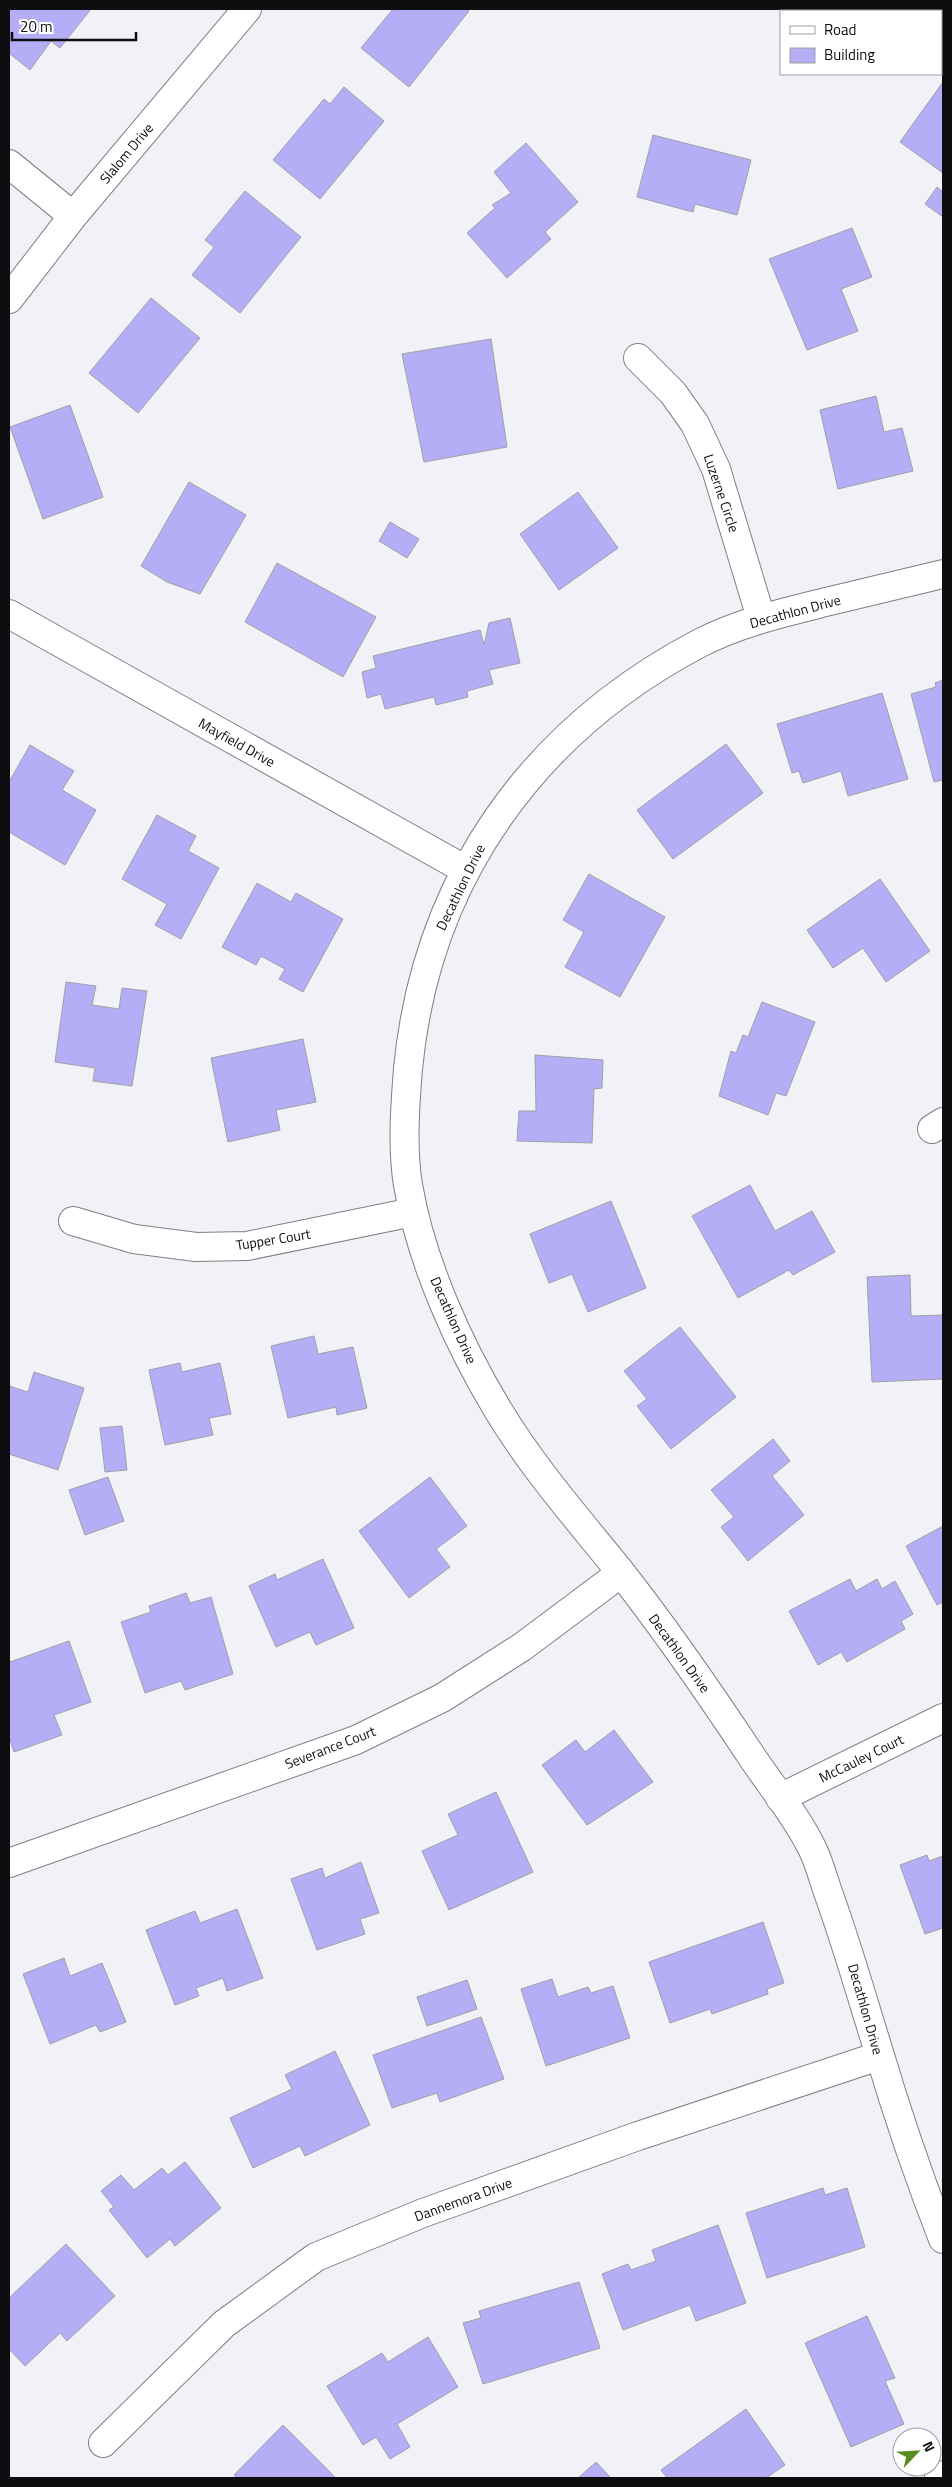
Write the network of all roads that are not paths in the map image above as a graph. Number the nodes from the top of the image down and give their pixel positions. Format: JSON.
{"nodes":[{"id":1,"x":247,"y":9,"type":"edge"},
{"id":2,"x":9,"y":164,"type":"edge"},
{"id":3,"x":73,"y":216,"type":"junction"},
{"id":4,"x":9,"y":299,"type":"edge"},
{"id":5,"x":638,"y":358,"type":"dead end"},
{"id":6,"x":943,"y":574,"type":"edge"},
{"id":7,"x":9,"y":614,"type":"edge"},
{"id":8,"x":761,"y":618,"type":"junction"},
{"id":9,"x":466,"y":870,"type":"junction"},
{"id":10,"x":413,"y":1212,"type":"junction"},
{"id":11,"x":73,"y":1221,"type":"dead end"},
{"id":12,"x":621,"y":1573,"type":"junction"},
{"id":13,"x":943,"y":1718,"type":"edge"},
{"id":14,"x":780,"y":1798,"type":"junction"},
{"id":15,"x":9,"y":1863,"type":"edge"},
{"id":16,"x":879,"y":2056,"type":"junction"},
{"id":17,"x":943,"y":2239,"type":"edge"},
{"id":18,"x":103,"y":2443,"type":"dead end"},
{"id":19,"x":943,"y":2475,"type":"edge"},
{"id":20,"x":939,"y":2478,"type":"edge"}],
"edges":[{"from":1,"to":3,"type":"street","name":"Slalom Drive"},
{"from":2,"to":3,"type":"street"},
{"from":3,"to":4,"type":"street","name":"Slalom Drive"},
{"from":5,"to":8,"type":"street","name":"Luzerne Circle"},
{"from":6,"to":8,"type":"street","name":"Decathlon Drive"},
{"from":7,"to":9,"type":"street","name":"Mayfield Drive"},
{"from":8,"to":9,"type":"street","name":"Decathlon Drive"},
{"from":9,"to":10,"type":"street","name":"Decathlon Drive"},
{"from":10,"to":11,"type":"street","name":"Tupper Court"},
{"from":10,"to":12,"type":"street","name":"Decathlon Drive"},
{"from":12,"to":14,"type":"street","name":"Decathlon Drive"},
{"from":12,"to":15,"type":"street","name":"Severance Court"},
{"from":13,"to":14,"type":"street","name":"McCauley Court"},
{"from":14,"to":16,"type":"street","name":"Decathlon Drive"},
{"from":16,"to":17,"type":"street","name":"Decathlon Drive"},
{"from":16,"to":18,"type":"street","name":"Dannemora Drive"},
{"from":19,"to":20,"type":"street"}]}
